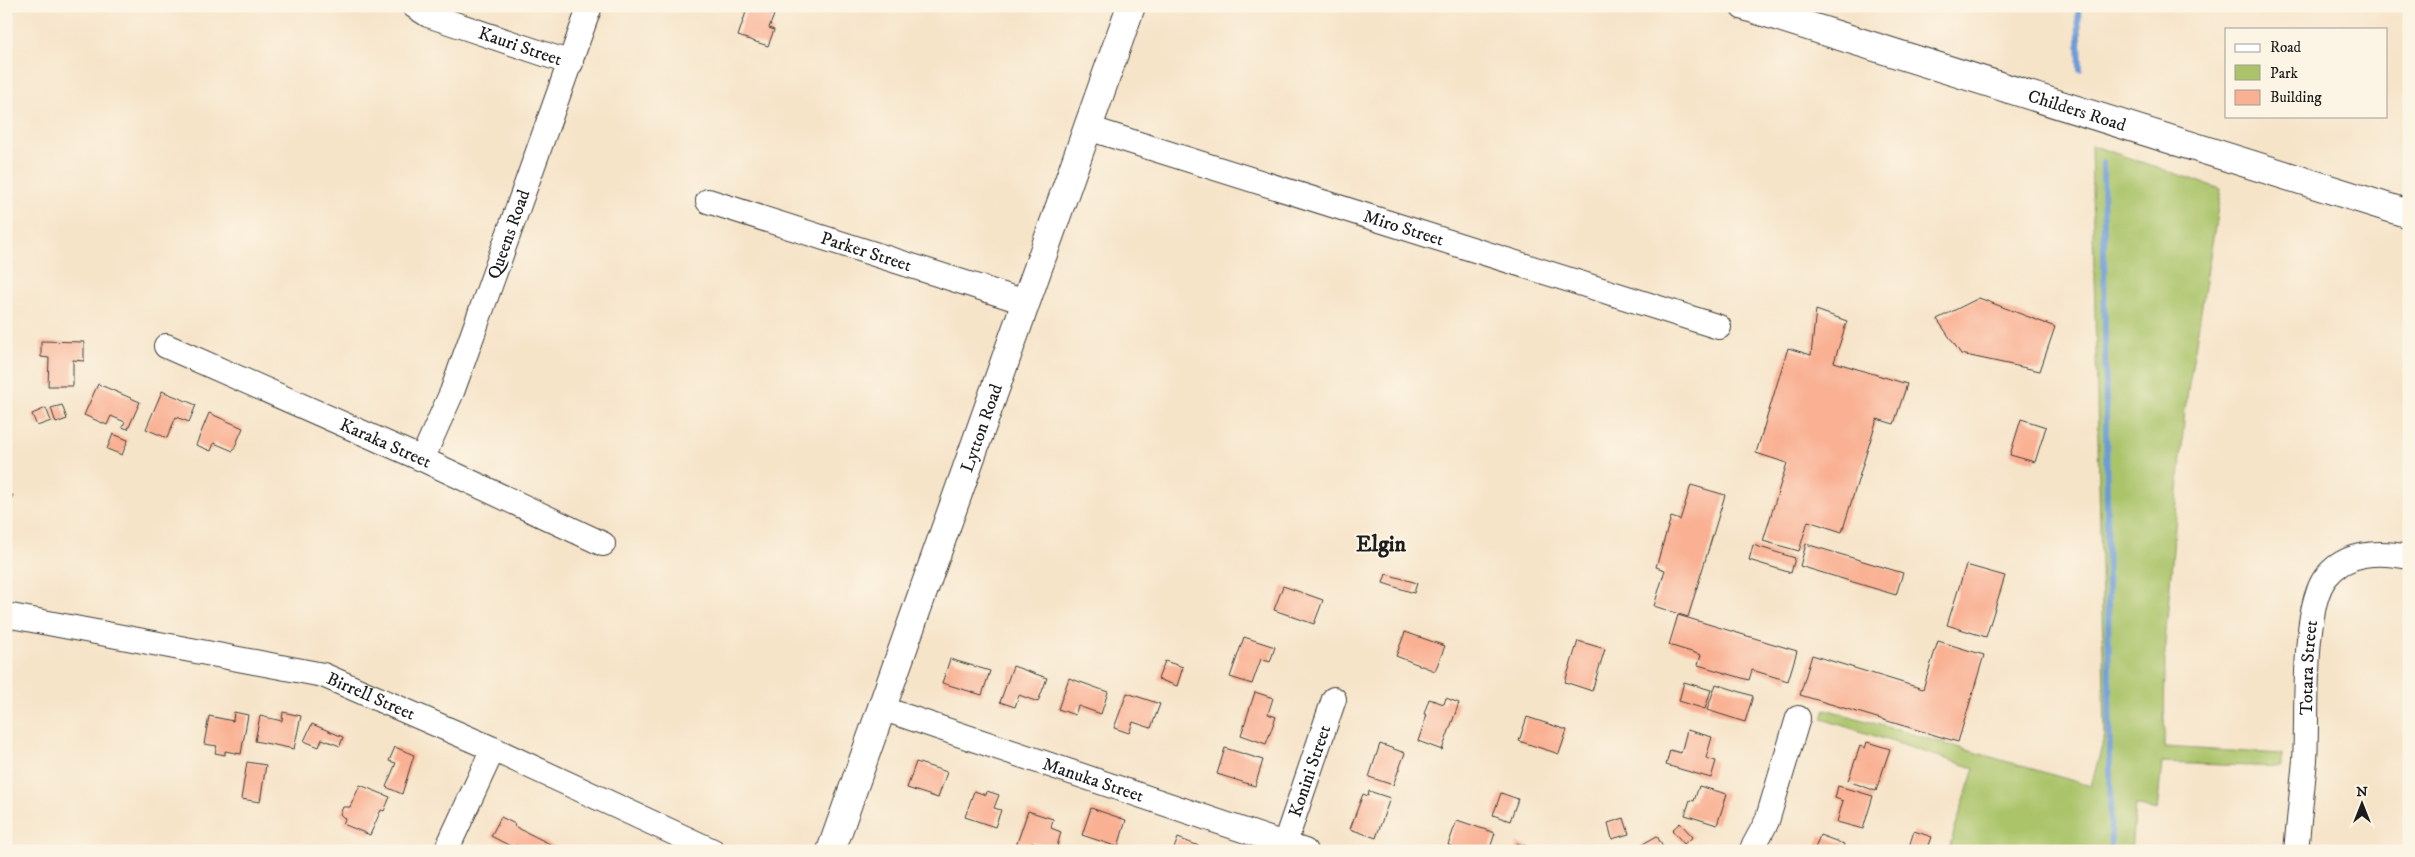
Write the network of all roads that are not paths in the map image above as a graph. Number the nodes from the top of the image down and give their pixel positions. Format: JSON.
{"nodes":[{"id":1,"x":414,"y":6,"type":"edge"},
{"id":2,"x":590,"y":6,"type":"edge"},
{"id":3,"x":1131,"y":6,"type":"edge"},
{"id":4,"x":1744,"y":6,"type":"edge"},
{"id":5,"x":570,"y":63,"type":"junction"},
{"id":6,"x":1088,"y":128,"type":"junction"},
{"id":7,"x":708,"y":201,"type":"dead end"},
{"id":8,"x":2409,"y":214,"type":"edge"},
{"id":9,"x":1025,"y":302,"type":"junction"},
{"id":10,"x":1720,"y":327,"type":"dead end"},
{"id":11,"x":166,"y":346,"type":"dead end"},
{"id":12,"x":422,"y":459,"type":"junction"},
{"id":13,"x":603,"y":544,"type":"dead end"},
{"id":14,"x":2409,"y":557,"type":"edge"},
{"id":15,"x":6,"y":615,"type":"edge"},
{"id":16,"x":1334,"y":699,"type":"dead end"},
{"id":17,"x":882,"y":708,"type":"junction"},
{"id":18,"x":1798,"y":718,"type":"dead end"},
{"id":19,"x":493,"y":749,"type":"junction"},
{"id":20,"x":1295,"y":847,"type":"edge"},
{"id":21,"x":446,"y":851,"type":"edge"},
{"id":22,"x":713,"y":851,"type":"edge"},
{"id":23,"x":831,"y":851,"type":"edge"},
{"id":24,"x":1751,"y":851,"type":"edge"},
{"id":25,"x":2296,"y":851,"type":"edge"}],
"edges":[{"from":1,"to":5,"type":"street","name":"Kauri Street"},
{"from":2,"to":5,"type":"street","name":"Queens Road"},
{"from":3,"to":6,"type":"main road","name":"Lytton Road"},
{"from":4,"to":8,"type":"main road","name":"Childers Road"},
{"from":5,"to":12,"type":"street","name":"Queens Road"},
{"from":6,"to":9,"type":"main road","name":"Lytton Road"},
{"from":6,"to":10,"type":"street","name":"Miro Street"},
{"from":7,"to":9,"type":"street","name":"Parker Street"},
{"from":9,"to":17,"type":"main road","name":"Lytton Road"},
{"from":11,"to":12,"type":"street","name":"Karaka Street"},
{"from":12,"to":13,"type":"street","name":"Karaka Street"},
{"from":14,"to":25,"type":"street","name":"Totara Street"},
{"from":15,"to":19,"type":"street","name":"Birrell Street"},
{"from":16,"to":20,"type":"street","name":"Konini Street"},
{"from":17,"to":20,"type":"street","name":"Manuka Street"},
{"from":17,"to":23,"type":"main road","name":"Lytton Road"},
{"from":18,"to":24,"type":"street"},
{"from":19,"to":21,"type":"street"},
{"from":19,"to":22,"type":"street","name":"Birrell Street"}]}
